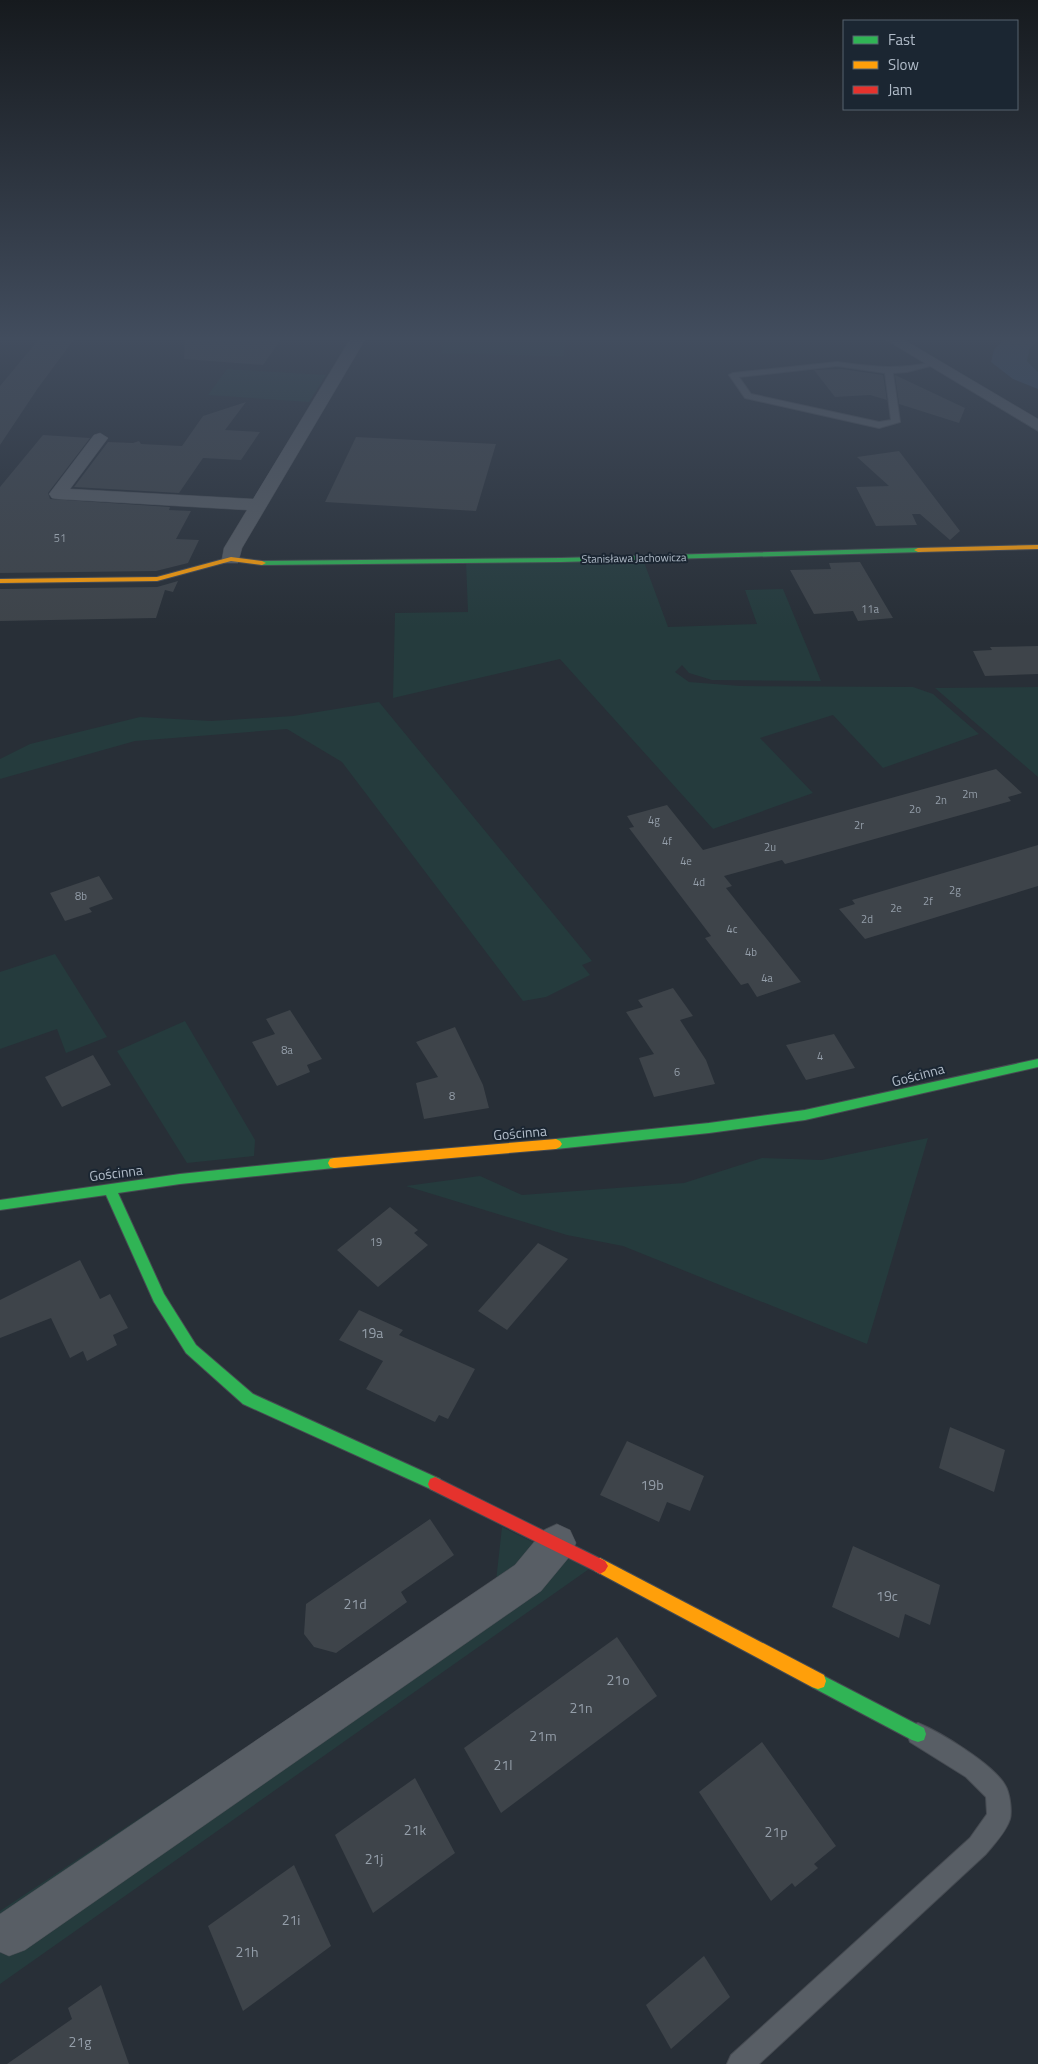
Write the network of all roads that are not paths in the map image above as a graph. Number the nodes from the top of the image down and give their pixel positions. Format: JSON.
{"nodes":[{"id":1,"x":301,"y":434,"type":"edge"},
{"id":2,"x":100,"y":438,"type":"dead end"},
{"id":3,"x":259,"y":505,"type":"junction"},
{"id":4,"x":1038,"y":548,"type":"edge"},
{"id":5,"x":231,"y":559,"type":"junction"},
{"id":6,"x":0,"y":581,"type":"edge"},
{"id":7,"x":1038,"y":1062,"type":"edge"},
{"id":8,"x":110,"y":1189,"type":"junction"},
{"id":9,"x":0,"y":1205,"type":"edge"},
{"id":10,"x":557,"y":1543,"type":"junction"},
{"id":11,"x":918,"y":1734,"type":"joint"},
{"id":12,"x":9,"y":1934,"type":"dead end"},
{"id":13,"x":740,"y":2064,"type":"edge"}],
"edges":[{"from":1,"to":3,"type":"street"},
{"from":2,"to":3,"type":"street"},
{"from":3,"to":5,"type":"street"},
{"from":4,"to":5,"type":"street","name":"Stanisława Jachowicza"},
{"from":5,"to":6,"type":"street"},
{"from":7,"to":8,"type":"street","name":"Gościnna"},
{"from":8,"to":9,"type":"street","name":"Gościnna"},
{"from":8,"to":10,"type":"street"},
{"from":10,"to":11,"type":"street"},
{"from":10,"to":12,"type":"street"},
{"from":11,"to":13,"type":"lane"}]}
